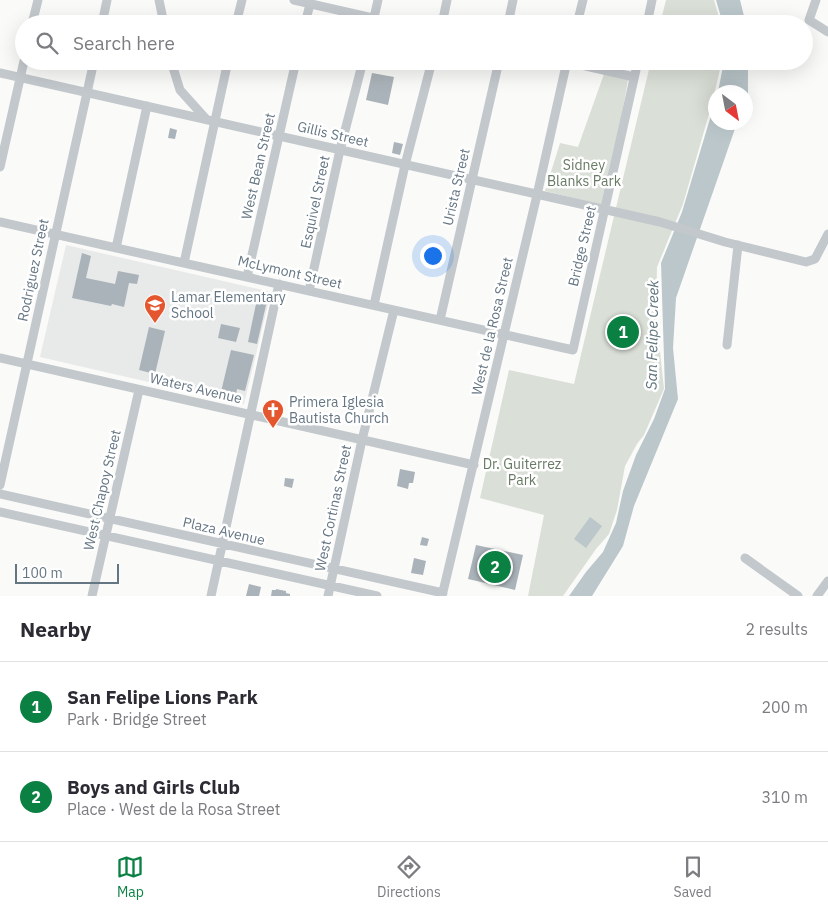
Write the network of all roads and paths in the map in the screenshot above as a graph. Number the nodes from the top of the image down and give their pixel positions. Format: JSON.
{"nodes":[{"id":1,"x":38,"y":0,"type":"edge"},
{"id":2,"x":107,"y":0,"type":"edge"},
{"id":3,"x":158,"y":0,"type":"edge"},
{"id":4,"x":242,"y":0,"type":"edge"},
{"id":5,"x":294,"y":0,"type":"edge"},
{"id":6,"x":378,"y":0,"type":"edge"},
{"id":7,"x":447,"y":0,"type":"edge"},
{"id":8,"x":513,"y":0,"type":"edge"},
{"id":9,"x":583,"y":0,"type":"edge"},
{"id":10,"x":652,"y":0,"type":"edge"},
{"id":11,"x":816,"y":0,"type":"edge"},
{"id":12,"x":310,"y":2,"type":"edge"},
{"id":13,"x":34,"y":15,"type":"edge"},
{"id":14,"x":104,"y":15,"type":"edge"},
{"id":15,"x":162,"y":15,"type":"edge"},
{"id":16,"x":238,"y":15,"type":"edge"},
{"id":17,"x":307,"y":15,"type":"edge"},
{"id":18,"x":354,"y":15,"type":"edge"},
{"id":19,"x":375,"y":15,"type":"edge"},
{"id":20,"x":444,"y":15,"type":"edge"},
{"id":21,"x":510,"y":15,"type":"edge"},
{"id":22,"x":579,"y":15,"type":"edge"},
{"id":23,"x":649,"y":15,"type":"edge"},
{"id":24,"x":811,"y":15,"type":"edge"},
{"id":25,"x":813,"y":23,"type":"edge"},
{"id":26,"x":828,"y":32,"type":"edge"},
{"id":27,"x":22,"y":70,"type":"edge"},
{"id":28,"x":92,"y":70,"type":"edge"},
{"id":29,"x":174,"y":70,"type":"edge"},
{"id":30,"x":225,"y":70,"type":"edge"},
{"id":31,"x":294,"y":70,"type":"edge"},
{"id":32,"x":361,"y":70,"type":"edge"},
{"id":33,"x":430,"y":70,"type":"edge"},
{"id":34,"x":497,"y":70,"type":"edge"},
{"id":35,"x":564,"y":70,"type":"edge"},
{"id":36,"x":604,"y":70,"type":"edge"},
{"id":37,"x":636,"y":70,"type":"edge"},
{"id":38,"x":0,"y":73,"type":"edge"},
{"id":39,"x":634,"y":77,"type":"junction"},
{"id":40,"x":20,"y":78,"type":"junction"},
{"id":41,"x":87,"y":93,"type":"junction"},
{"id":42,"x":147,"y":106,"type":"junction"},
{"id":43,"x":211,"y":121,"type":"junction"},
{"id":44,"x":279,"y":136,"type":"junction"},
{"id":45,"x":340,"y":150,"type":"junction"},
{"id":46,"x":405,"y":165,"type":"junction"},
{"id":47,"x":0,"y":167,"type":"edge"},
{"id":48,"x":472,"y":180,"type":"junction"},
{"id":49,"x":537,"y":195,"type":"junction"},
{"id":50,"x":604,"y":210,"type":"junction"},
{"id":51,"x":0,"y":222,"type":"edge"},
{"id":52,"x":55,"y":234,"type":"junction"},
{"id":53,"x":828,"y":234,"type":"edge"},
{"id":54,"x":738,"y":244,"type":"junction"},
{"id":55,"x":116,"y":248,"type":"junction"},
{"id":56,"x":184,"y":263,"type":"junction"},
{"id":57,"x":247,"y":277,"type":"junction"},
{"id":58,"x":279,"y":284,"type":"junction"},
{"id":59,"x":309,"y":291,"type":"junction"},
{"id":60,"x":374,"y":305,"type":"junction"},
{"id":61,"x":394,"y":310,"type":"junction"},
{"id":62,"x":440,"y":320,"type":"junction"},
{"id":63,"x":504,"y":334,"type":"junction"},
{"id":64,"x":728,"y":345,"type":"dead end"},
{"id":65,"x":573,"y":350,"type":"joint"},
{"id":66,"x":0,"y":358,"type":"edge"},
{"id":67,"x":27,"y":364,"type":"junction"},
{"id":68,"x":140,"y":390,"type":"junction"},
{"id":69,"x":251,"y":415,"type":"junction"},
{"id":70,"x":362,"y":440,"type":"junction"},
{"id":71,"x":474,"y":465,"type":"junction"},
{"id":72,"x":0,"y":485,"type":"edge"},
{"id":73,"x":0,"y":494,"type":"edge"},
{"id":74,"x":0,"y":512,"type":"edge"},
{"id":75,"x":110,"y":519,"type":"junction"},
{"id":76,"x":106,"y":536,"type":"junction"},
{"id":77,"x":222,"y":545,"type":"junction"},
{"id":78,"x":746,"y":558,"type":"dead end"},
{"id":79,"x":218,"y":561,"type":"junction"},
{"id":80,"x":334,"y":570,"type":"junction"},
{"id":81,"x":828,"y":581,"type":"edge"},
{"id":82,"x":330,"y":586,"type":"junction"},
{"id":83,"x":443,"y":594,"type":"edge"},
{"id":84,"x":92,"y":596,"type":"edge"},
{"id":85,"x":211,"y":596,"type":"edge"},
{"id":86,"x":328,"y":596,"type":"edge"},
{"id":87,"x":377,"y":596,"type":"edge"},
{"id":88,"x":798,"y":596,"type":"edge"},
{"id":89,"x":817,"y":596,"type":"edge"}],
"edges":[{"from":1,"to":13,"type":"street"},
{"from":2,"to":14,"type":"street"},
{"from":3,"to":15,"type":"street"},
{"from":4,"to":16,"type":"street"},
{"from":5,"to":12,"type":"street"},
{"from":6,"to":19,"type":"street"},
{"from":7,"to":20,"type":"street"},
{"from":8,"to":21,"type":"street"},
{"from":9,"to":22,"type":"street"},
{"from":10,"to":23,"type":"street"},
{"from":11,"to":24,"type":"street"},
{"from":12,"to":17,"type":"street"},
{"from":12,"to":18,"type":"street"},
{"from":25,"to":26,"type":"street"},
{"from":27,"to":40,"type":"street"},
{"from":28,"to":41,"type":"street","name":"Rodriguez Street"},
{"from":29,"to":43,"type":"street"},
{"from":30,"to":43,"type":"street"},
{"from":31,"to":44,"type":"street","name":"West Bean Street"},
{"from":32,"to":45,"type":"street","name":"Esquivel Street"},
{"from":33,"to":46,"type":"street"},
{"from":34,"to":48,"type":"street","name":"Urista Street"},
{"from":35,"to":49,"type":"street","name":"West de la Rosa Street"},
{"from":36,"to":39,"type":"street"},
{"from":37,"to":39,"type":"street","name":"Bridge Street"},
{"from":38,"to":40,"type":"street","name":"Gillis Street"},
{"from":39,"to":50,"type":"street","name":"Bridge Street"},
{"from":40,"to":41,"type":"street","name":"Gillis Street"},
{"from":40,"to":47,"type":"street"},
{"from":41,"to":42,"type":"street","name":"Gillis Street"},
{"from":41,"to":52,"type":"street","name":"Rodriguez Street"},
{"from":42,"to":43,"type":"street","name":"Gillis Street"},
{"from":42,"to":55,"type":"street"},
{"from":43,"to":44,"type":"street","name":"Gillis Street"},
{"from":43,"to":56,"type":"street"},
{"from":44,"to":45,"type":"street","name":"Gillis Street"},
{"from":44,"to":57,"type":"street","name":"West Bean Street"},
{"from":45,"to":46,"type":"street","name":"Gillis Street"},
{"from":45,"to":59,"type":"street","name":"Esquivel Street"},
{"from":46,"to":48,"type":"street","name":"Gillis Street"},
{"from":46,"to":60,"type":"street"},
{"from":48,"to":49,"type":"street","name":"Gillis Street"},
{"from":48,"to":62,"type":"street","name":"Urista Street"},
{"from":49,"to":50,"type":"street","name":"Gillis Street"},
{"from":49,"to":63,"type":"street","name":"West de la Rosa Street"},
{"from":50,"to":54,"type":"street","name":"Gillis Street"},
{"from":50,"to":65,"type":"street","name":"Bridge Street"},
{"from":51,"to":52,"type":"street","name":"McLymont Street"},
{"from":52,"to":55,"type":"street","name":"McLymont Street"},
{"from":52,"to":67,"type":"street","name":"Rodriguez Street"},
{"from":53,"to":54,"type":"street","name":"Gillis Street"},
{"from":54,"to":64,"type":"street"},
{"from":55,"to":56,"type":"street","name":"McLymont Street"},
{"from":56,"to":57,"type":"street","name":"McLymont Street"},
{"from":57,"to":58,"type":"street","name":"McLymont Street"},
{"from":58,"to":59,"type":"street","name":"McLymont Street"},
{"from":58,"to":69,"type":"street"},
{"from":59,"to":60,"type":"street","name":"McLymont Street"},
{"from":60,"to":61,"type":"street","name":"McLymont Street"},
{"from":61,"to":62,"type":"street","name":"McLymont Street"},
{"from":61,"to":70,"type":"street","name":"West Cortinas Street"},
{"from":62,"to":63,"type":"street","name":"McLymont Street"},
{"from":63,"to":65,"type":"street","name":"McLymont Street"},
{"from":63,"to":71,"type":"street","name":"West de la Rosa Street"},
{"from":66,"to":67,"type":"street","name":"Waters Avenue"},
{"from":67,"to":68,"type":"street","name":"Waters Avenue"},
{"from":67,"to":72,"type":"street","name":"Rodriguez Street"},
{"from":68,"to":69,"type":"street","name":"Waters Avenue"},
{"from":68,"to":75,"type":"street","name":"West Chapoy Street"},
{"from":69,"to":70,"type":"street","name":"Waters Avenue"},
{"from":69,"to":77,"type":"street"},
{"from":70,"to":71,"type":"street","name":"Waters Avenue"},
{"from":70,"to":80,"type":"street","name":"West Cortinas Street"},
{"from":71,"to":83,"type":"street","name":"West de la Rosa Street"},
{"from":73,"to":75,"type":"street","name":"Plaza Avenue"},
{"from":74,"to":76,"type":"street"},
{"from":75,"to":76,"type":"street","name":"West Chapoy Street"},
{"from":75,"to":77,"type":"street","name":"Plaza Avenue"},
{"from":76,"to":79,"type":"street"},
{"from":76,"to":84,"type":"street","name":"West Chapoy Street"},
{"from":77,"to":79,"type":"street"},
{"from":77,"to":80,"type":"street","name":"Plaza Avenue"},
{"from":78,"to":88,"type":"street"},
{"from":79,"to":82,"type":"street"},
{"from":79,"to":85,"type":"street"},
{"from":80,"to":82,"type":"street","name":"West Cortinas Street"},
{"from":80,"to":83,"type":"street","name":"Plaza Avenue"},
{"from":81,"to":89,"type":"street"},
{"from":82,"to":86,"type":"street","name":"West Cortinas Street"},
{"from":82,"to":87,"type":"street"}]}
